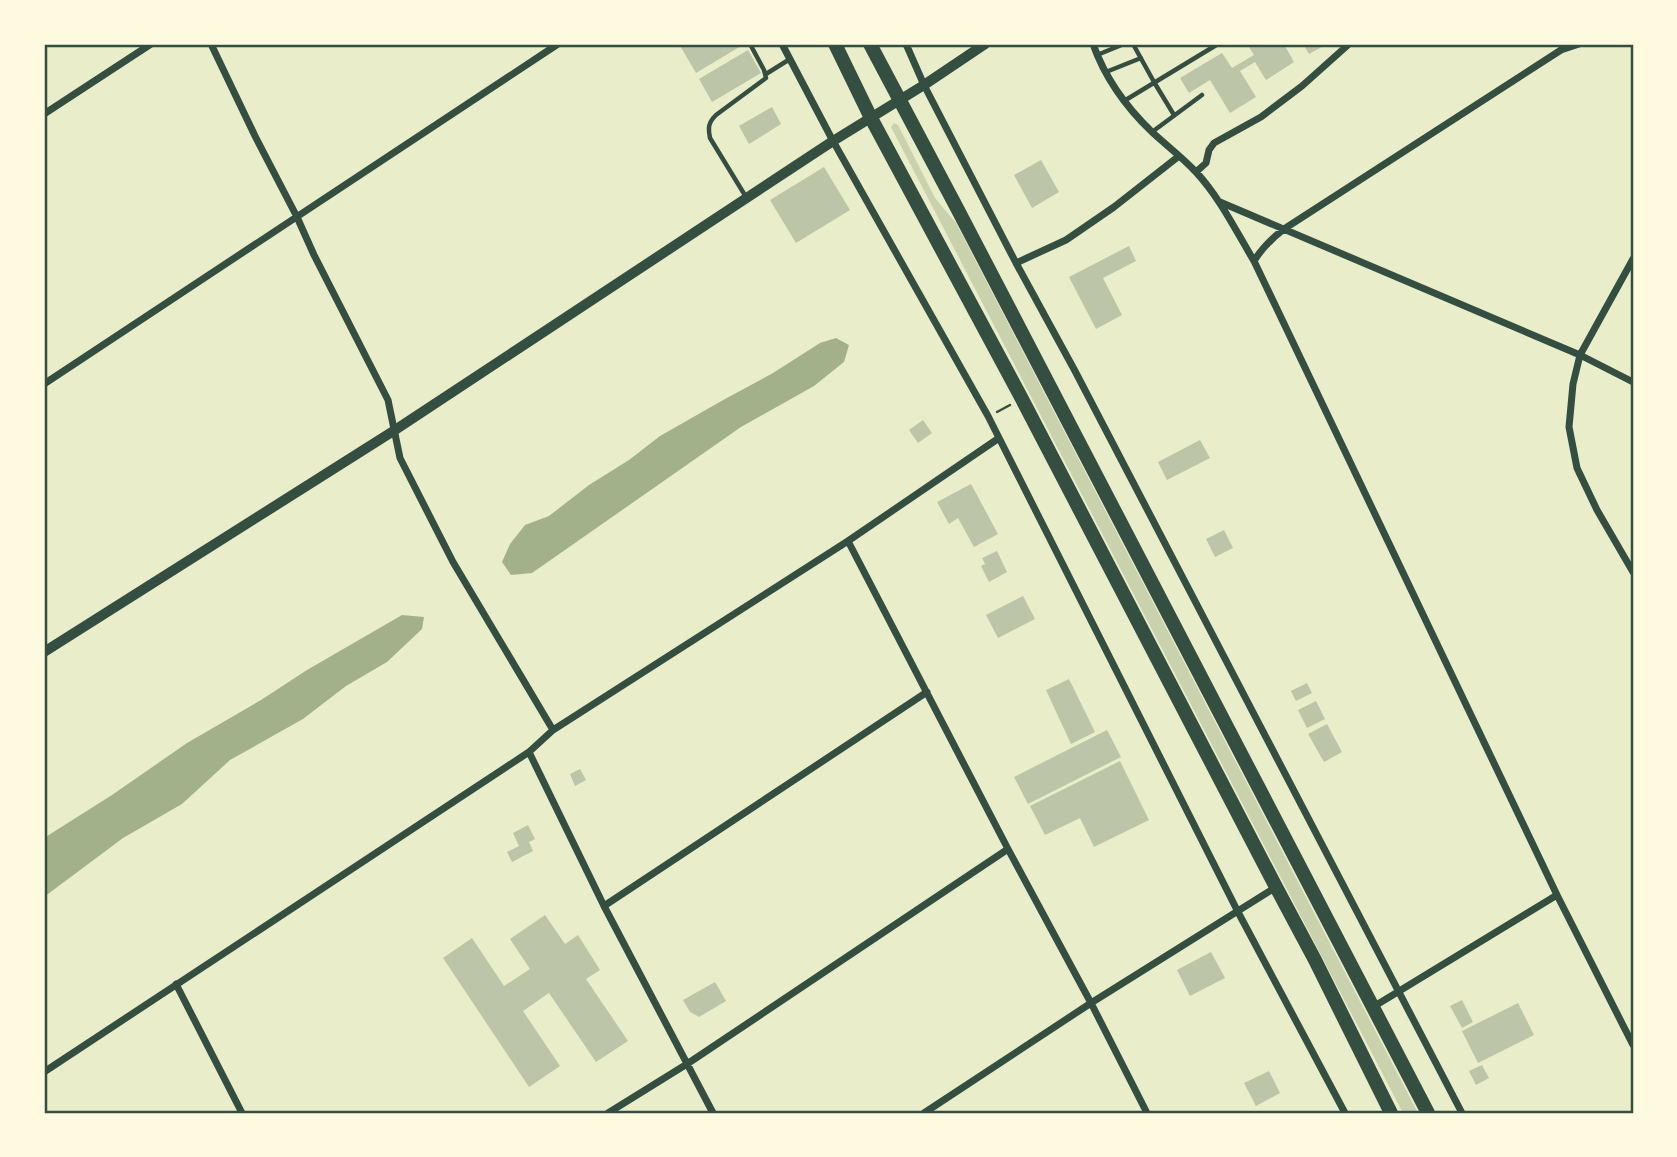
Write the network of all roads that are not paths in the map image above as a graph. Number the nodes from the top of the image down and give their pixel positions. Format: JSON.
{"nodes":[{"id":1,"x":151,"y":44,"type":"edge"},
{"id":2,"x":211,"y":44,"type":"edge"},
{"id":3,"x":558,"y":44,"type":"edge"},
{"id":4,"x":750,"y":44,"type":"edge"},
{"id":5,"x":782,"y":44,"type":"edge"},
{"id":6,"x":835,"y":44,"type":"edge"},
{"id":7,"x":870,"y":44,"type":"edge"},
{"id":8,"x":906,"y":44,"type":"edge"},
{"id":9,"x":985,"y":44,"type":"edge"},
{"id":10,"x":1093,"y":44,"type":"edge"},
{"id":11,"x":1124,"y":44,"type":"edge"},
{"id":12,"x":1133,"y":44,"type":"edge"},
{"id":13,"x":1218,"y":44,"type":"edge"},
{"id":14,"x":1349,"y":44,"type":"edge"},
{"id":15,"x":1578,"y":44,"type":"edge"},
{"id":16,"x":1097,"y":55,"type":"junction"},
{"id":17,"x":1141,"y":58,"type":"junction"},
{"id":18,"x":790,"y":59,"type":"junction"},
{"id":19,"x":1105,"y":72,"type":"junction"},
{"id":20,"x":766,"y":74,"type":"junction"},
{"id":21,"x":1154,"y":82,"type":"junction"},
{"id":22,"x":924,"y":85,"type":"junction"},
{"id":23,"x":1202,"y":95,"type":"dead end"},
{"id":24,"x":899,"y":100,"type":"junction"},
{"id":25,"x":1124,"y":101,"type":"junction"},
{"id":26,"x":44,"y":114,"type":"edge"},
{"id":27,"x":1174,"y":115,"type":"junction"},
{"id":28,"x":871,"y":118,"type":"junction"},
{"id":29,"x":1152,"y":132,"type":"junction"},
{"id":30,"x":833,"y":141,"type":"junction"},
{"id":31,"x":1179,"y":156,"type":"junction"},
{"id":32,"x":1196,"y":172,"type":"junction"},
{"id":33,"x":747,"y":198,"type":"junction"},
{"id":34,"x":1220,"y":202,"type":"junction"},
{"id":35,"x":297,"y":217,"type":"junction"},
{"id":36,"x":1284,"y":229,"type":"junction"},
{"id":37,"x":1633,"y":259,"type":"edge"},
{"id":38,"x":1254,"y":261,"type":"junction"},
{"id":39,"x":1016,"y":263,"type":"junction"},
{"id":40,"x":1580,"y":355,"type":"junction"},
{"id":41,"x":1633,"y":382,"type":"edge"},
{"id":42,"x":44,"y":384,"type":"edge"},
{"id":43,"x":395,"y":430,"type":"junction"},
{"id":44,"x":999,"y":438,"type":"junction"},
{"id":45,"x":848,"y":541,"type":"junction"},
{"id":46,"x":1633,"y":572,"type":"edge"},
{"id":47,"x":44,"y":652,"type":"edge"},
{"id":48,"x":927,"y":692,"type":"junction"},
{"id":49,"x":552,"y":730,"type":"junction"},
{"id":50,"x":529,"y":752,"type":"junction"},
{"id":51,"x":1008,"y":849,"type":"junction"},
{"id":52,"x":1276,"y":887,"type":"junction"},
{"id":53,"x":1557,"y":895,"type":"junction"},
{"id":54,"x":604,"y":906,"type":"junction"},
{"id":55,"x":1238,"y":912,"type":"junction"},
{"id":56,"x":176,"y":984,"type":"junction"},
{"id":57,"x":1398,"y":991,"type":"junction"},
{"id":58,"x":1091,"y":1003,"type":"junction"},
{"id":59,"x":1373,"y":1007,"type":"junction"},
{"id":60,"x":1633,"y":1045,"type":"edge"},
{"id":61,"x":687,"y":1063,"type":"junction"},
{"id":62,"x":44,"y":1072,"type":"edge"},
{"id":63,"x":242,"y":1113,"type":"edge"},
{"id":64,"x":608,"y":1113,"type":"edge"},
{"id":65,"x":713,"y":1113,"type":"edge"},
{"id":66,"x":924,"y":1113,"type":"edge"},
{"id":67,"x":1147,"y":1113,"type":"edge"},
{"id":68,"x":1345,"y":1113,"type":"edge"},
{"id":69,"x":1391,"y":1113,"type":"edge"},
{"id":70,"x":1428,"y":1113,"type":"edge"},
{"id":71,"x":1462,"y":1113,"type":"edge"}],
"edges":[{"from":1,"to":26,"type":"street"},
{"from":2,"to":35,"type":"street"},
{"from":3,"to":35,"type":"street"},
{"from":4,"to":20,"type":"lane"},
{"from":5,"to":18,"type":"street"},
{"from":6,"to":28,"type":"main road"},
{"from":7,"to":24,"type":"main road"},
{"from":8,"to":22,"type":"street"},
{"from":9,"to":22,"type":"street"},
{"from":10,"to":16,"type":"street"},
{"from":11,"to":16,"type":"lane"},
{"from":12,"to":17,"type":"lane"},
{"from":13,"to":21,"type":"lane"},
{"from":14,"to":32,"type":"street"},
{"from":15,"to":36,"type":"street"},
{"from":16,"to":19,"type":"street"},
{"from":17,"to":19,"type":"lane"},
{"from":17,"to":21,"type":"lane"},
{"from":18,"to":20,"type":"lane"},
{"from":18,"to":30,"type":"street"},
{"from":19,"to":25,"type":"street"},
{"from":20,"to":33,"type":"lane"},
{"from":21,"to":25,"type":"lane"},
{"from":21,"to":27,"type":"lane"},
{"from":22,"to":24,"type":"street"},
{"from":22,"to":39,"type":"street"},
{"from":23,"to":27,"type":"lane"},
{"from":24,"to":28,"type":"street"},
{"from":24,"to":59,"type":"main road"},
{"from":25,"to":29,"type":"street"},
{"from":27,"to":29,"type":"lane"},
{"from":28,"to":30,"type":"street"},
{"from":28,"to":52,"type":"main road"},
{"from":29,"to":31,"type":"street"},
{"from":30,"to":33,"type":"street"},
{"from":30,"to":44,"type":"street"},
{"from":31,"to":32,"type":"street"},
{"from":31,"to":39,"type":"street"},
{"from":32,"to":34,"type":"street"},
{"from":33,"to":43,"type":"street"},
{"from":34,"to":36,"type":"street"},
{"from":34,"to":38,"type":"street"},
{"from":35,"to":42,"type":"street"},
{"from":35,"to":43,"type":"street"},
{"from":36,"to":38,"type":"street"},
{"from":36,"to":40,"type":"street"},
{"from":37,"to":40,"type":"street"},
{"from":38,"to":53,"type":"street"},
{"from":39,"to":57,"type":"street"},
{"from":40,"to":41,"type":"street"},
{"from":40,"to":46,"type":"street"},
{"from":43,"to":47,"type":"street"},
{"from":43,"to":49,"type":"street"},
{"from":44,"to":45,"type":"street"},
{"from":44,"to":55,"type":"street"},
{"from":45,"to":48,"type":"street"},
{"from":45,"to":49,"type":"street"},
{"from":48,"to":51,"type":"street"},
{"from":48,"to":54,"type":"street"},
{"from":49,"to":50,"type":"street"},
{"from":50,"to":54,"type":"street"},
{"from":50,"to":56,"type":"street"},
{"from":51,"to":58,"type":"street"},
{"from":51,"to":61,"type":"street"},
{"from":52,"to":55,"type":"street"},
{"from":52,"to":69,"type":"main road"},
{"from":53,"to":57,"type":"street"},
{"from":53,"to":60,"type":"street"},
{"from":54,"to":61,"type":"street"},
{"from":55,"to":58,"type":"street"},
{"from":55,"to":68,"type":"street"},
{"from":56,"to":62,"type":"street"},
{"from":56,"to":63,"type":"street"},
{"from":57,"to":59,"type":"street"},
{"from":57,"to":71,"type":"street"},
{"from":58,"to":66,"type":"street"},
{"from":58,"to":67,"type":"street"},
{"from":59,"to":70,"type":"main road"},
{"from":61,"to":64,"type":"street"},
{"from":61,"to":65,"type":"street"}]}
